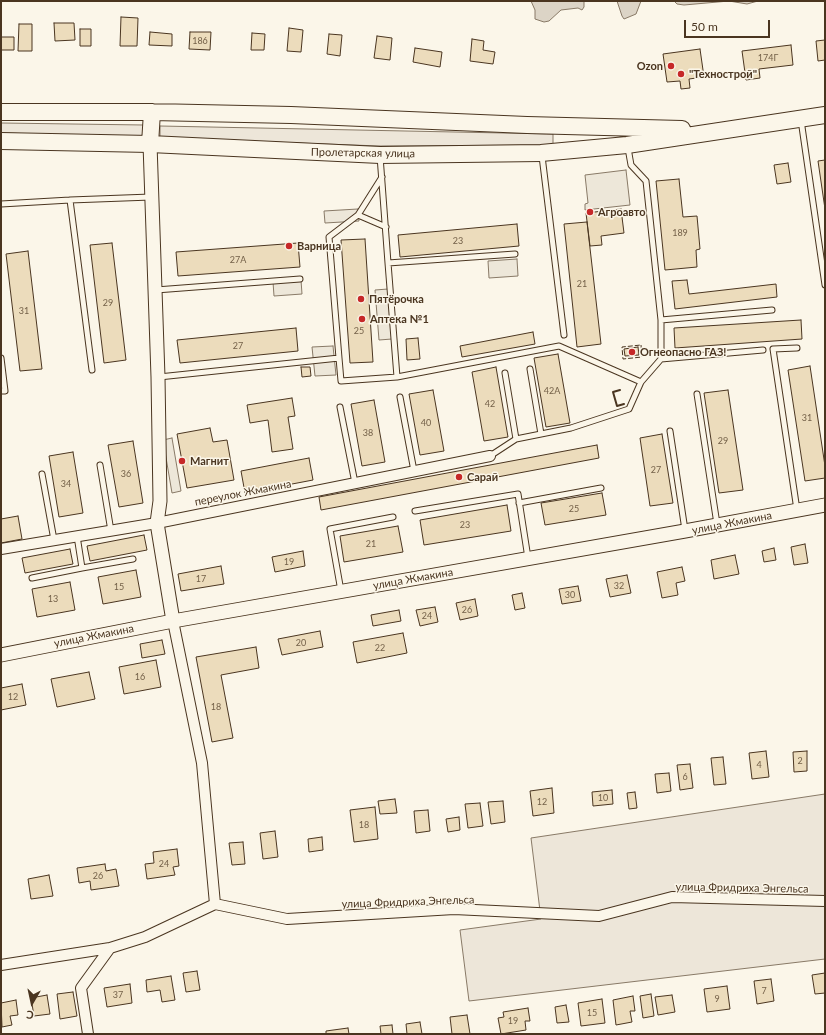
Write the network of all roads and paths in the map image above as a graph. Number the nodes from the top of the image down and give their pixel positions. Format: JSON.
{"nodes":[{"id":1,"x":1,"y":112,"type":"edge"},
{"id":2,"x":152,"y":112,"type":"junction"},
{"id":3,"x":825,"y":115,"type":"edge"},
{"id":4,"x":801,"y":119,"type":"junction"},
{"id":5,"x":565,"y":126,"type":"junction"},
{"id":6,"x":724,"y":129,"type":"junction"},
{"id":7,"x":1,"y":141,"type":"edge"},
{"id":8,"x":150,"y":144,"type":"junction"},
{"id":9,"x":627,"y":145,"type":"junction"},
{"id":10,"x":564,"y":151,"type":"junction"},
{"id":11,"x":541,"y":153,"type":"junction"},
{"id":12,"x":380,"y":155,"type":"junction"},
{"id":13,"x":382,"y":177,"type":"junction"},
{"id":14,"x":152,"y":197,"type":"junction"},
{"id":15,"x":70,"y":200,"type":"junction"},
{"id":16,"x":1,"y":204,"type":"edge"},
{"id":17,"x":358,"y":215,"type":"junction"},
{"id":18,"x":386,"y":227,"type":"junction"},
{"id":19,"x":515,"y":254,"type":"dead end"},
{"id":20,"x":388,"y":263,"type":"junction"},
{"id":21,"x":300,"y":279,"type":"dead end"},
{"id":22,"x":825,"y":286,"type":"edge"},
{"id":23,"x":156,"y":290,"type":"junction"},
{"id":24,"x":772,"y":310,"type":"dead end"},
{"id":25,"x":661,"y":320,"type":"junction"},
{"id":26,"x":564,"y":335,"type":"dead end"},
{"id":27,"x":797,"y":348,"type":"dead end"},
{"id":28,"x":763,"y":350,"type":"dead end"},
{"id":29,"x":1,"y":358,"type":"edge"},
{"id":30,"x":338,"y":358,"type":"junction"},
{"id":31,"x":661,"y":359,"type":"junction"},
{"id":32,"x":530,"y":369,"type":"dead end"},
{"id":33,"x":92,"y":370,"type":"dead end"},
{"id":34,"x":505,"y":373,"type":"dead end"},
{"id":35,"x":158,"y":377,"type":"junction"},
{"id":36,"x":397,"y":377,"type":"junction"},
{"id":37,"x":641,"y":382,"type":"junction"},
{"id":38,"x":1,"y":391,"type":"edge"},
{"id":39,"x":697,"y":394,"type":"dead end"},
{"id":40,"x":400,"y":397,"type":"dead end"},
{"id":41,"x":340,"y":407,"type":"dead end"},
{"id":42,"x":670,"y":431,"type":"dead end"},
{"id":43,"x":541,"y":434,"type":"junction"},
{"id":44,"x":516,"y":439,"type":"junction"},
{"id":45,"x":490,"y":456,"type":"joint"},
{"id":46,"x":100,"y":465,"type":"dead end"},
{"id":47,"x":414,"y":471,"type":"junction"},
{"id":48,"x":42,"y":474,"type":"dead end"},
{"id":49,"x":355,"y":483,"type":"junction"},
{"id":50,"x":601,"y":488,"type":"dead end"},
{"id":51,"x":519,"y":503,"type":"junction"},
{"id":52,"x":825,"y":505,"type":"edge"},
{"id":53,"x":415,"y":511,"type":"dead end"},
{"id":54,"x":797,"y":511,"type":"junction"},
{"id":55,"x":393,"y":516,"type":"dead end"},
{"id":56,"x":157,"y":523,"type":"junction"},
{"id":57,"x":717,"y":525,"type":"junction"},
{"id":58,"x":111,"y":530,"type":"junction"},
{"id":59,"x":685,"y":531,"type":"junction"},
{"id":60,"x":77,"y":536,"type":"junction"},
{"id":61,"x":54,"y":540,"type":"junction"},
{"id":62,"x":1,"y":549,"type":"edge"},
{"id":63,"x":528,"y":558,"type":"junction"},
{"id":64,"x":132,"y":559,"type":"dead end"},
{"id":65,"x":82,"y":568,"type":"junction"},
{"id":66,"x":32,"y":578,"type":"dead end"},
{"id":67,"x":341,"y":592,"type":"junction"},
{"id":68,"x":173,"y":621,"type":"junction"},
{"id":69,"x":1,"y":655,"type":"edge"},
{"id":70,"x":825,"y":901,"type":"edge"},
{"id":71,"x":215,"y":904,"type":"junction"},
{"id":72,"x":110,"y":948,"type":"junction"},
{"id":73,"x":1,"y":965,"type":"edge"},
{"id":74,"x":88,"y":1034,"type":"edge"}],
"edges":[{"from":1,"to":2,"type":"main road","name":"Пролетарская улица"},
{"from":2,"to":5,"type":"main road","name":"Пролетарская улица"},
{"from":2,"to":8,"type":"main road"},
{"from":3,"to":4,"type":"main road","name":"Пролетарская улица"},
{"from":4,"to":6,"type":"main road","name":"Пролетарская улица"},
{"from":4,"to":22,"type":"lane"},
{"from":5,"to":6,"type":"main road","name":"Пролетарская улица"},
{"from":5,"to":10,"type":"main road"},
{"from":6,"to":9,"type":"main road","name":"Пролетарская улица"},
{"from":7,"to":8,"type":"main road","name":"Пролетарская улица"},
{"from":8,"to":12,"type":"main road","name":"Пролетарская улица"},
{"from":8,"to":14,"type":"street"},
{"from":9,"to":10,"type":"main road","name":"Пролетарская улица"},
{"from":9,"to":25,"type":"lane"},
{"from":10,"to":11,"type":"main road","name":"Пролетарская улица"},
{"from":11,"to":12,"type":"main road","name":"Пролетарская улица"},
{"from":11,"to":26,"type":"lane"},
{"from":12,"to":13,"type":"lane"},
{"from":13,"to":17,"type":"lane"},
{"from":13,"to":18,"type":"lane"},
{"from":14,"to":15,"type":"lane"},
{"from":14,"to":23,"type":"street"},
{"from":15,"to":16,"type":"lane"},
{"from":15,"to":33,"type":"lane"},
{"from":17,"to":18,"type":"lane"},
{"from":17,"to":30,"type":"lane"},
{"from":18,"to":20,"type":"lane"},
{"from":19,"to":20,"type":"lane"},
{"from":20,"to":36,"type":"lane"},
{"from":21,"to":23,"type":"lane"},
{"from":23,"to":35,"type":"street"},
{"from":24,"to":25,"type":"lane"},
{"from":25,"to":31,"type":"lane"},
{"from":27,"to":54,"type":"lane"},
{"from":28,"to":31,"type":"lane"},
{"from":29,"to":38,"type":"lane"},
{"from":30,"to":35,"type":"lane"},
{"from":30,"to":36,"type":"lane"},
{"from":31,"to":37,"type":"lane"},
{"from":32,"to":43,"type":"lane"},
{"from":34,"to":44,"type":"lane"},
{"from":35,"to":56,"type":"street"},
{"from":36,"to":37,"type":"lane"},
{"from":37,"to":43,"type":"lane"},
{"from":39,"to":57,"type":"lane"},
{"from":40,"to":47,"type":"lane"},
{"from":41,"to":49,"type":"lane"},
{"from":42,"to":59,"type":"lane"},
{"from":43,"to":44,"type":"lane"},
{"from":44,"to":45,"type":"lane"},
{"from":45,"to":47,"type":"street","name":"переулок Жмакина"},
{"from":46,"to":58,"type":"lane"},
{"from":47,"to":49,"type":"street","name":"переулок Жмакина"},
{"from":48,"to":61,"type":"lane"},
{"from":49,"to":56,"type":"street","name":"переулок Жмакина"},
{"from":50,"to":51,"type":"lane"},
{"from":51,"to":53,"type":"lane"},
{"from":51,"to":63,"type":"lane"},
{"from":52,"to":54,"type":"street","name":"улица Жмакина"},
{"from":54,"to":57,"type":"street","name":"улица Жмакина"},
{"from":55,"to":67,"type":"lane"},
{"from":56,"to":58,"type":"street","name":"переулок Жмакина"},
{"from":56,"to":68,"type":"street"},
{"from":57,"to":59,"type":"street","name":"улица Жмакина"},
{"from":58,"to":60,"type":"street","name":"переулок Жмакина"},
{"from":59,"to":63,"type":"street","name":"улица Жмакина"},
{"from":60,"to":61,"type":"street","name":"переулок Жмакина"},
{"from":60,"to":65,"type":"lane"},
{"from":61,"to":62,"type":"street","name":"переулок Жмакина"},
{"from":63,"to":67,"type":"street","name":"улица Жмакина"},
{"from":64,"to":65,"type":"lane"},
{"from":65,"to":66,"type":"lane"},
{"from":67,"to":68,"type":"street","name":"улица Жмакина"},
{"from":68,"to":69,"type":"street","name":"улица Жмакина"},
{"from":68,"to":71,"type":"street"},
{"from":70,"to":71,"type":"street","name":"улица Фридриха Энгельса"},
{"from":71,"to":72,"type":"street"},
{"from":72,"to":73,"type":"street"},
{"from":72,"to":74,"type":"street"}]}
